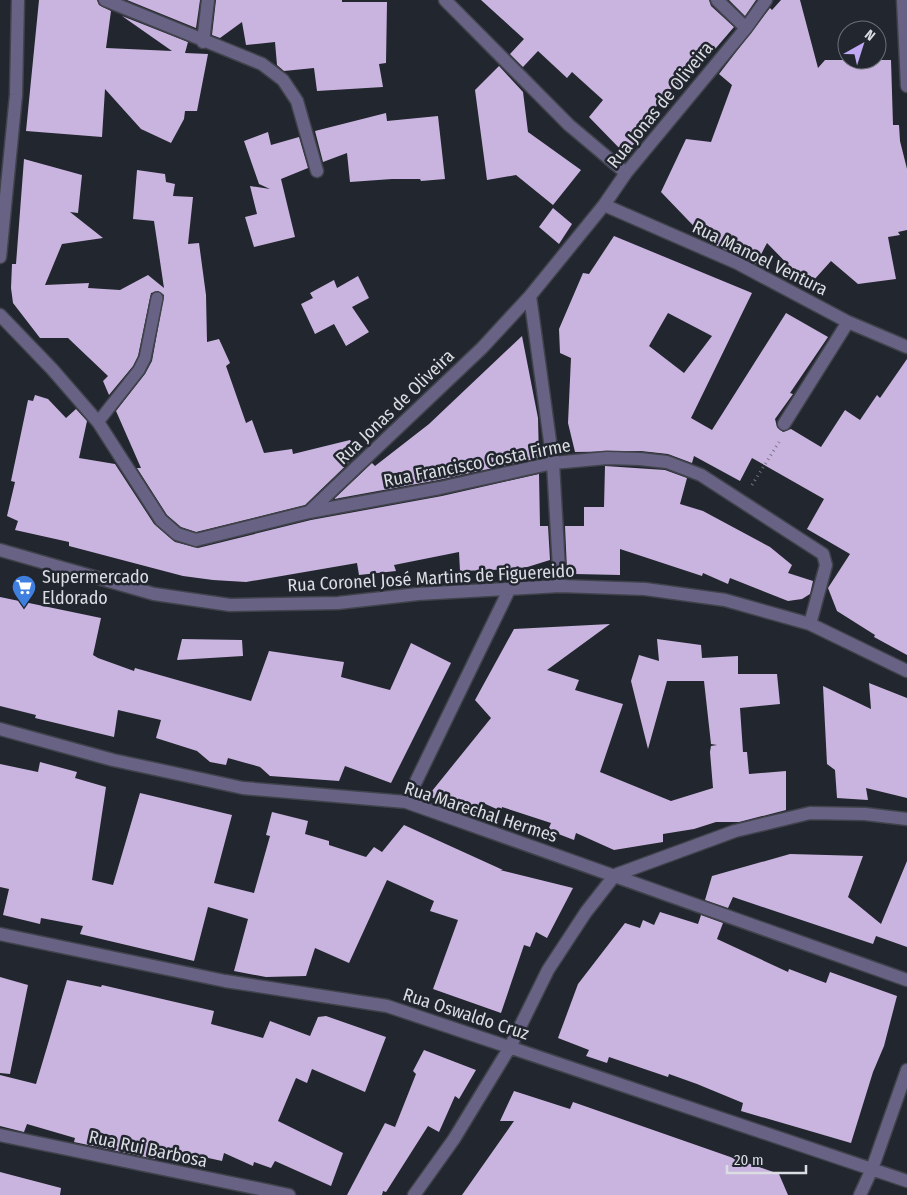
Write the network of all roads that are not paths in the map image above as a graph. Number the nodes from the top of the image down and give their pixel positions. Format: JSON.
{"nodes":[{"id":1,"x":18,"y":0,"type":"edge"},
{"id":2,"x":105,"y":0,"type":"edge"},
{"id":3,"x":208,"y":0,"type":"edge"},
{"id":4,"x":445,"y":0,"type":"edge"},
{"id":5,"x":716,"y":0,"type":"edge"},
{"id":6,"x":766,"y":0,"type":"edge"},
{"id":7,"x":903,"y":0,"type":"edge"},
{"id":8,"x":746,"y":28,"type":"junction"},
{"id":9,"x":203,"y":42,"type":"junction"},
{"id":10,"x":907,"y":86,"type":"edge"},
{"id":11,"x":316,"y":171,"type":"dead end"},
{"id":12,"x":626,"y":173,"type":"junction"},
{"id":13,"x":604,"y":205,"type":"junction"},
{"id":14,"x":0,"y":256,"type":"edge"},
{"id":15,"x":530,"y":296,"type":"junction"},
{"id":16,"x":157,"y":298,"type":"dead end"},
{"id":17,"x":0,"y":315,"type":"edge"},
{"id":18,"x":848,"y":322,"type":"junction"},
{"id":19,"x":905,"y":344,"type":"edge"},
{"id":20,"x":98,"y":422,"type":"junction"},
{"id":21,"x":784,"y":424,"type":"road end"},
{"id":22,"x":552,"y":463,"type":"junction"},
{"id":23,"x":309,"y":512,"type":"junction"},
{"id":24,"x":0,"y":550,"type":"edge"},
{"id":25,"x":560,"y":586,"type":"junction"},
{"id":26,"x":510,"y":588,"type":"junction"},
{"id":27,"x":810,"y":624,"type":"junction"},
{"id":28,"x":907,"y":671,"type":"edge"},
{"id":29,"x":0,"y":729,"type":"edge"},
{"id":30,"x":406,"y":802,"type":"junction"},
{"id":31,"x":907,"y":819,"type":"edge"},
{"id":32,"x":615,"y":875,"type":"junction"},
{"id":33,"x":0,"y":934,"type":"edge"},
{"id":34,"x":907,"y":980,"type":"edge"},
{"id":35,"x":510,"y":1047,"type":"junction"},
{"id":36,"x":907,"y":1070,"type":"edge"},
{"id":37,"x":0,"y":1135,"type":"edge"},
{"id":38,"x":872,"y":1169,"type":"junction"},
{"id":39,"x":907,"y":1181,"type":"edge"},
{"id":40,"x":289,"y":1195,"type":"edge"},
{"id":41,"x":414,"y":1195,"type":"edge"},
{"id":42,"x":860,"y":1195,"type":"edge"}],
"edges":[{"from":1,"to":14,"type":"street"},
{"from":2,"to":9,"type":"street"},
{"from":3,"to":9,"type":"street"},
{"from":4,"to":12,"type":"street"},
{"from":5,"to":8,"type":"street"},
{"from":6,"to":8,"type":"street","name":"Rua Jonas de Oliveira"},
{"from":7,"to":10,"type":"street"},
{"from":8,"to":12,"type":"street","name":"Rua Jonas de Oliveira"},
{"from":9,"to":11,"type":"street"},
{"from":12,"to":13,"type":"street","name":"Rua Jonas de Oliveira"},
{"from":13,"to":15,"type":"street","name":"Rua Jonas de Oliveira"},
{"from":13,"to":18,"type":"street","name":"Rua Manoel Ventura"},
{"from":15,"to":22,"type":"street"},
{"from":15,"to":23,"type":"street","name":"Rua Jonas de Oliveira"},
{"from":16,"to":20,"type":"lane"},
{"from":17,"to":20,"type":"street","name":"Rua Jonas de Oliveira"},
{"from":18,"to":19,"type":"street","name":"Rua Manoel Ventura"},
{"from":18,"to":21,"type":"street"},
{"from":20,"to":23,"type":"street","name":"Rua Jonas de Oliveira"},
{"from":22,"to":23,"type":"street","name":"Rua Francisco Costa Firme"},
{"from":22,"to":25,"type":"street"},
{"from":22,"to":27,"type":"street","name":"Rua Francisco Costa Firme"},
{"from":24,"to":26,"type":"street","name":"Rua Coronel José Martins de Figuereido"},
{"from":25,"to":26,"type":"street","name":"Rua Coronel José Martins de Figuereido"},
{"from":25,"to":27,"type":"street","name":"Rua Coronel José Martins de Figuereido"},
{"from":26,"to":30,"type":"street"},
{"from":27,"to":28,"type":"street","name":"Rua Coronel José Martins de Figuereido"},
{"from":29,"to":30,"type":"street","name":"Rua Marechal Hermes"},
{"from":30,"to":32,"type":"street","name":"Rua Marechal Hermes"},
{"from":31,"to":32,"type":"street"},
{"from":32,"to":34,"type":"street","name":"Rua Marechal Hermes"},
{"from":32,"to":35,"type":"street"},
{"from":33,"to":35,"type":"street","name":"Rua Oswaldo Cruz"},
{"from":35,"to":38,"type":"street","name":"Rua Oswaldo Cruz"},
{"from":35,"to":41,"type":"street"},
{"from":36,"to":38,"type":"street"},
{"from":37,"to":40,"type":"street","name":"Rua Rui Barbosa"},
{"from":38,"to":39,"type":"street","name":"Rua Oswaldo Cruz"},
{"from":38,"to":42,"type":"street"}]}
